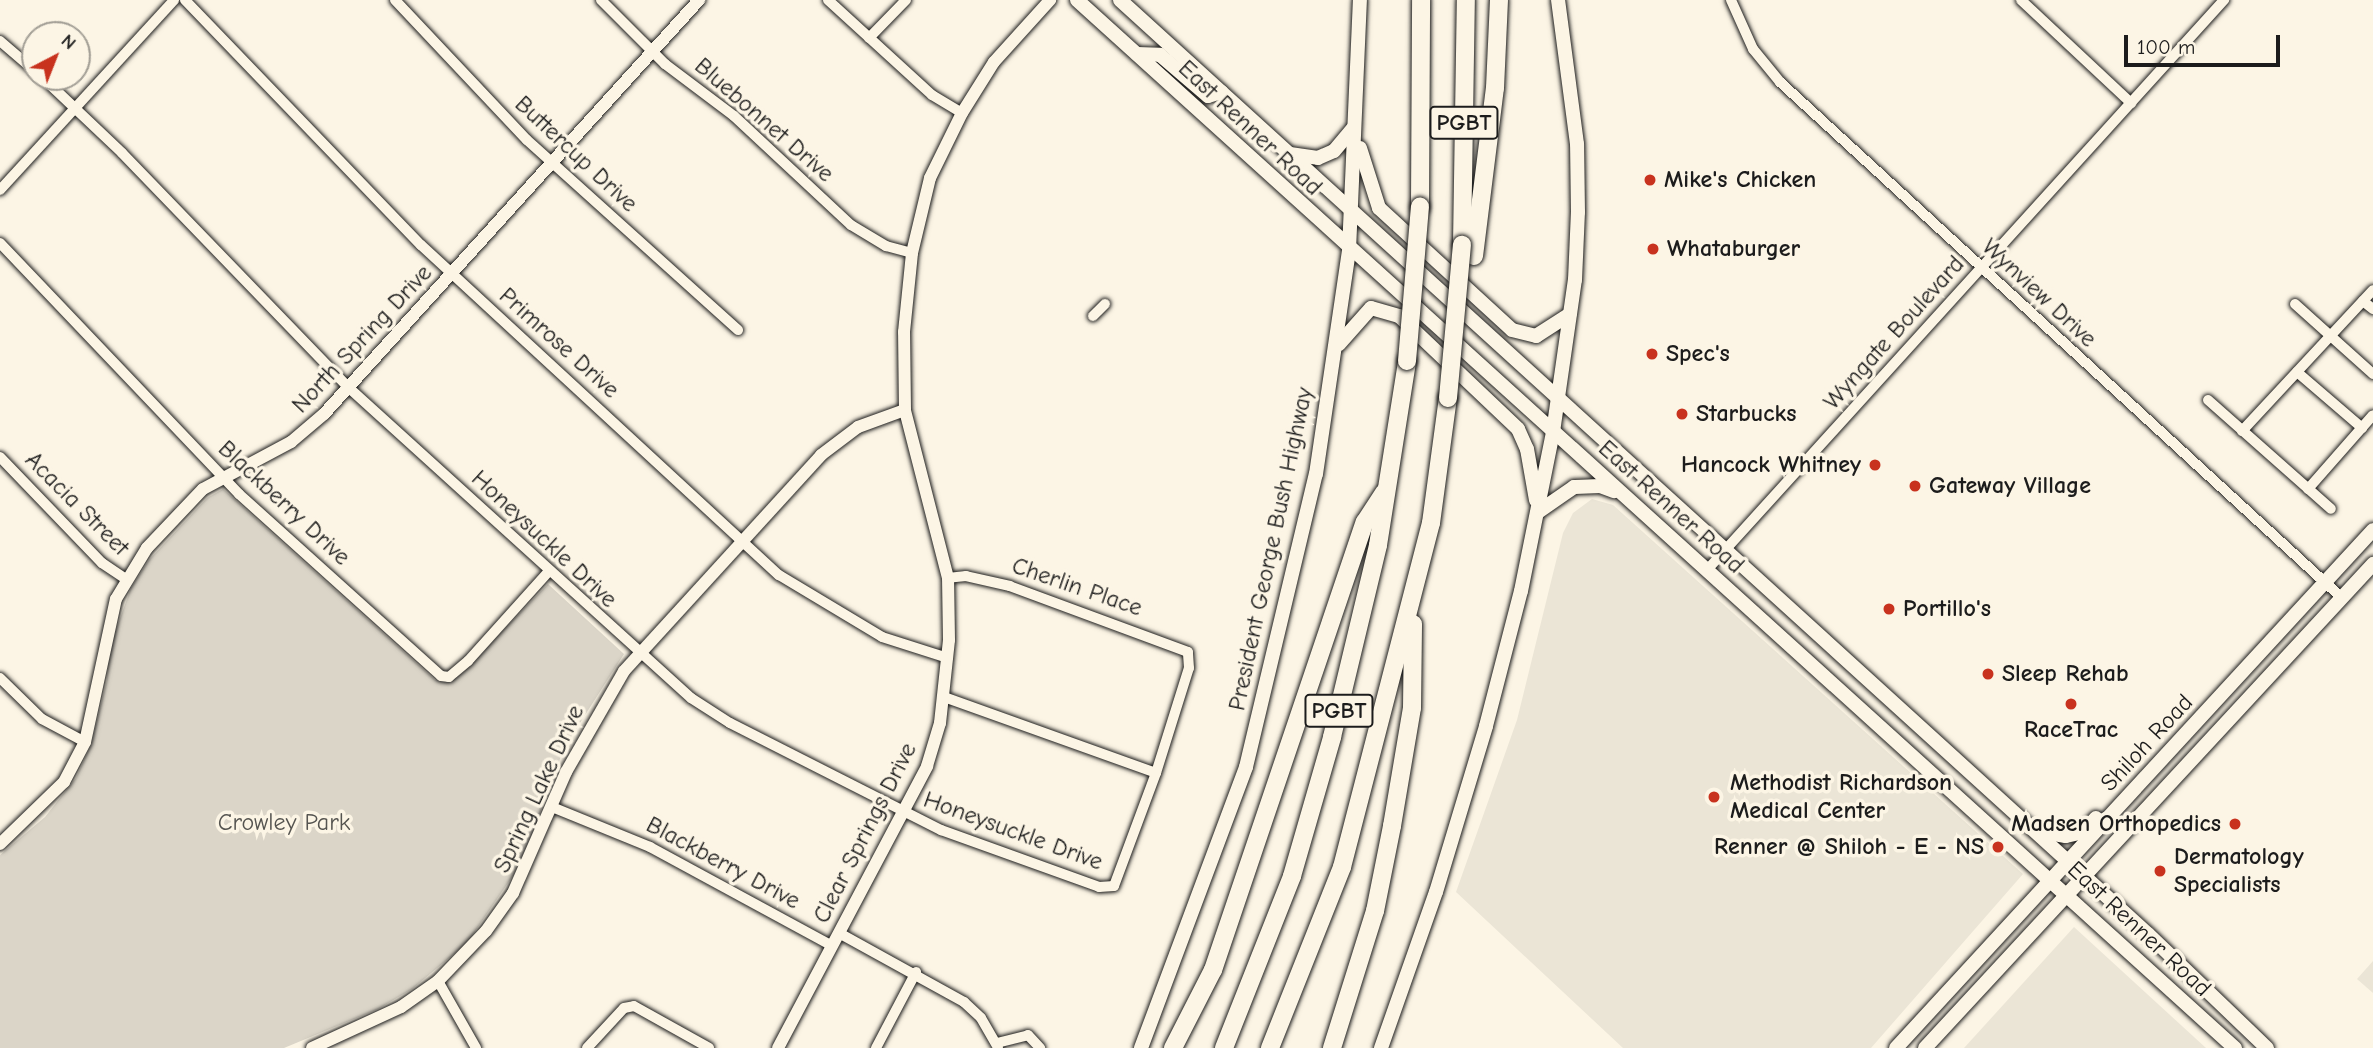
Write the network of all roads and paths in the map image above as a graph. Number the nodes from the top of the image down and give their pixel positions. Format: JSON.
{"nodes":[{"id":1,"x":174,"y":0,"type":"edge"},
{"id":2,"x":185,"y":0,"type":"edge"},
{"id":3,"x":395,"y":0,"type":"edge"},
{"id":4,"x":601,"y":0,"type":"edge"},
{"id":5,"x":699,"y":0,"type":"edge"},
{"id":6,"x":828,"y":0,"type":"edge"},
{"id":7,"x":906,"y":0,"type":"edge"},
{"id":8,"x":1050,"y":0,"type":"edge"},
{"id":9,"x":1077,"y":0,"type":"edge"},
{"id":10,"x":1120,"y":0,"type":"edge"},
{"id":11,"x":1360,"y":0,"type":"edge"},
{"id":12,"x":1421,"y":0,"type":"edge"},
{"id":13,"x":1466,"y":0,"type":"edge"},
{"id":14,"x":1499,"y":0,"type":"edge"},
{"id":15,"x":1558,"y":0,"type":"edge"},
{"id":16,"x":1731,"y":0,"type":"edge"},
{"id":17,"x":2021,"y":0,"type":"edge"},
{"id":18,"x":2224,"y":0,"type":"edge"},
{"id":19,"x":869,"y":38,"type":"junction"},
{"id":20,"x":0,"y":41,"type":"edge"},
{"id":21,"x":652,"y":51,"type":"junction"},
{"id":22,"x":1137,"y":54,"type":"junction"},
{"id":23,"x":21,"y":59,"type":"edge"},
{"id":24,"x":57,"y":91,"type":"edge"},
{"id":25,"x":1221,"y":92,"type":"junction"},
{"id":26,"x":2131,"y":103,"type":"junction"},
{"id":27,"x":75,"y":107,"type":"junction"},
{"id":28,"x":962,"y":113,"type":"junction"},
{"id":29,"x":1355,"y":126,"type":"junction"},
{"id":30,"x":1288,"y":153,"type":"junction"},
{"id":31,"x":551,"y":162,"type":"junction"},
{"id":32,"x":0,"y":190,"type":"edge"},
{"id":33,"x":1351,"y":211,"type":"junction"},
{"id":34,"x":0,"y":243,"type":"edge"},
{"id":35,"x":1349,"y":250,"type":"junction"},
{"id":36,"x":1468,"y":251,"type":"junction"},
{"id":37,"x":912,"y":253,"type":"junction"},
{"id":38,"x":1982,"y":269,"type":"junction"},
{"id":39,"x":452,"y":273,"type":"junction"},
{"id":40,"x":2373,"y":290,"type":"edge"},
{"id":41,"x":2363,"y":300,"type":"junction"},
{"id":42,"x":1105,"y":304,"type":"dead end"},
{"id":43,"x":2295,"y":304,"type":"dead end"},
{"id":44,"x":2373,"y":309,"type":"edge"},
{"id":45,"x":1570,"y":314,"type":"junction"},
{"id":46,"x":1093,"y":316,"type":"dead end"},
{"id":47,"x":738,"y":330,"type":"dead end"},
{"id":48,"x":2330,"y":336,"type":"junction"},
{"id":49,"x":1337,"y":347,"type":"junction"},
{"id":50,"x":2297,"y":372,"type":"junction"},
{"id":51,"x":2373,"y":374,"type":"edge"},
{"id":52,"x":348,"y":387,"type":"junction"},
{"id":53,"x":1556,"y":398,"type":"junction"},
{"id":54,"x":2208,"y":400,"type":"dead end"},
{"id":55,"x":905,"y":410,"type":"junction"},
{"id":56,"x":2373,"y":415,"type":"edge"},
{"id":57,"x":2361,"y":428,"type":"junction"},
{"id":58,"x":2242,"y":431,"type":"junction"},
{"id":59,"x":1553,"y":432,"type":"junction"},
{"id":60,"x":0,"y":457,"type":"edge"},
{"id":61,"x":222,"y":476,"type":"junction"},
{"id":62,"x":1389,"y":484,"type":"junction"},
{"id":63,"x":2308,"y":489,"type":"junction"},
{"id":64,"x":1618,"y":492,"type":"junction"},
{"id":65,"x":2331,"y":509,"type":"dead end"},
{"id":66,"x":1538,"y":512,"type":"junction"},
{"id":67,"x":2373,"y":530,"type":"edge"},
{"id":68,"x":742,"y":541,"type":"junction"},
{"id":69,"x":1725,"y":551,"type":"junction"},
{"id":70,"x":2373,"y":564,"type":"edge"},
{"id":71,"x":1707,"y":569,"type":"junction"},
{"id":72,"x":548,"y":572,"type":"junction"},
{"id":73,"x":948,"y":578,"type":"junction"},
{"id":74,"x":127,"y":579,"type":"junction"},
{"id":75,"x":2325,"y":583,"type":"junction"},
{"id":76,"x":1414,"y":594,"type":"junction"},
{"id":77,"x":2342,"y":598,"type":"junction"},
{"id":78,"x":638,"y":654,"type":"junction"},
{"id":79,"x":948,"y":658,"type":"junction"},
{"id":80,"x":0,"y":678,"type":"edge"},
{"id":81,"x":1880,"y":691,"type":"junction"},
{"id":82,"x":1843,"y":692,"type":"junction"},
{"id":83,"x":944,"y":697,"type":"junction"},
{"id":84,"x":2199,"y":720,"type":"junction"},
{"id":85,"x":2217,"y":736,"type":"junction"},
{"id":86,"x":1933,"y":739,"type":"junction"},
{"id":87,"x":85,"y":742,"type":"junction"},
{"id":88,"x":1902,"y":745,"type":"junction"},
{"id":89,"x":2162,"y":761,"type":"junction"},
{"id":90,"x":1156,"y":774,"type":"junction"},
{"id":91,"x":552,"y":807,"type":"junction"},
{"id":92,"x":903,"y":812,"type":"junction"},
{"id":93,"x":2029,"y":827,"type":"junction"},
{"id":94,"x":0,"y":844,"type":"edge"},
{"id":95,"x":2067,"y":861,"type":"junction"},
{"id":96,"x":2050,"y":877,"type":"junction"},
{"id":97,"x":2085,"y":877,"type":"junction"},
{"id":98,"x":2067,"y":894,"type":"junction"},
{"id":99,"x":839,"y":933,"type":"junction"},
{"id":100,"x":832,"y":946,"type":"junction"},
{"id":101,"x":916,"y":972,"type":"junction"},
{"id":102,"x":438,"y":981,"type":"junction"},
{"id":103,"x":1938,"y":1003,"type":"junction"},
{"id":104,"x":1955,"y":1018,"type":"junction"},
{"id":105,"x":998,"y":1046,"type":"edge"},
{"id":106,"x":312,"y":1048,"type":"edge"},
{"id":107,"x":477,"y":1048,"type":"edge"},
{"id":108,"x":587,"y":1048,"type":"edge"},
{"id":109,"x":709,"y":1048,"type":"edge"},
{"id":110,"x":778,"y":1048,"type":"edge"},
{"id":111,"x":876,"y":1048,"type":"edge"},
{"id":112,"x":1040,"y":1048,"type":"edge"},
{"id":113,"x":1141,"y":1048,"type":"edge"},
{"id":114,"x":1173,"y":1048,"type":"edge"},
{"id":115,"x":1224,"y":1048,"type":"edge"},
{"id":116,"x":1270,"y":1048,"type":"edge"},
{"id":117,"x":1332,"y":1048,"type":"edge"},
{"id":118,"x":1381,"y":1048,"type":"edge"},
{"id":119,"x":1896,"y":1048,"type":"edge"},
{"id":120,"x":1925,"y":1048,"type":"edge"},
{"id":121,"x":2235,"y":1048,"type":"edge"},
{"id":122,"x":2267,"y":1048,"type":"edge"}],
"edges":[{"from":1,"to":27,"type":"street"},
{"from":2,"to":39,"type":"street","name":"Primrose Drive"},
{"from":3,"to":31,"type":"street","name":"Buttercup Drive"},
{"from":4,"to":21,"type":"street","name":"Bluebonnet Drive"},
{"from":5,"to":21,"type":"street","name":"North Spring Drive"},
{"from":6,"to":19,"type":"street"},
{"from":7,"to":19,"type":"street"},
{"from":8,"to":28,"type":"street","name":"Clear Springs Drive"},
{"from":9,"to":22,"type":"main road","name":"East Renner Road"},
{"from":10,"to":25,"type":"main road","name":"East Renner Road"},
{"from":11,"to":29,"type":"main road","name":"President George Bush Highway"},
{"from":12,"to":62,"type":"highway","number":"PGBT","bridge":true},
{"from":13,"to":36,"type":"highway","number":"PGBT"},
{"from":14,"to":36,"type":"highway"},
{"from":15,"to":45,"type":"main road"},
{"from":16,"to":38,"type":"street","name":"Wynview Drive"},
{"from":17,"to":26,"type":"street"},
{"from":18,"to":26,"type":"street","name":"Wyngate Boulevard"},
{"from":19,"to":28,"type":"street"},
{"from":20,"to":23,"type":"street"},
{"from":21,"to":31,"type":"street","name":"North Spring Drive"},
{"from":21,"to":37,"type":"street","name":"Bluebonnet Drive"},
{"from":22,"to":25,"type":"main road"},
{"from":22,"to":35,"type":"main road","name":"East Renner Road"},
{"from":24,"to":27,"type":"street","name":"Honeysuckle Drive"},
{"from":25,"to":30,"type":"main road","name":"East Renner Road"},
{"from":26,"to":38,"type":"street","name":"Wyngate Boulevard"},
{"from":27,"to":32,"type":"street"},
{"from":27,"to":52,"type":"street","name":"Honeysuckle Drive"},
{"from":28,"to":37,"type":"street","name":"Clear Springs Drive"},
{"from":29,"to":30,"type":"main road"},
{"from":29,"to":33,"type":"main road","name":"President George Bush Highway"},
{"from":29,"to":45,"type":"main road"},
{"from":30,"to":33,"type":"main road","name":"East Renner Road"},
{"from":31,"to":39,"type":"street","name":"North Spring Drive"},
{"from":31,"to":47,"type":"street","name":"Buttercup Drive"},
{"from":33,"to":35,"type":"main road","name":"President George Bush Highway"},
{"from":33,"to":53,"type":"main road","name":"East Renner Road"},
{"from":34,"to":61,"type":"street","name":"Blackberry Drive"},
{"from":35,"to":49,"type":"main road","name":"President George Bush Highway"},
{"from":35,"to":59,"type":"main road","name":"East Renner Road"},
{"from":36,"to":76,"type":"highway","number":"PGBT","bridge":true},
{"from":37,"to":55,"type":"street","name":"Clear Springs Drive"},
{"from":38,"to":69,"type":"street","name":"Wyngate Boulevard"},
{"from":38,"to":75,"type":"street","name":"Wynview Drive"},
{"from":39,"to":52,"type":"street","name":"North Spring Drive"},
{"from":39,"to":68,"type":"street","name":"Primrose Drive"},
{"from":40,"to":41,"type":"street"},
{"from":41,"to":44,"type":"street"},
{"from":41,"to":48,"type":"street"},
{"from":42,"to":46,"type":"street"},
{"from":43,"to":48,"type":"street"},
{"from":45,"to":53,"type":"main road"},
{"from":48,"to":50,"type":"street"},
{"from":48,"to":51,"type":"street"},
{"from":49,"to":66,"type":"main road"},
{"from":49,"to":113,"type":"main road","name":"President George Bush Highway"},
{"from":50,"to":57,"type":"street"},
{"from":50,"to":58,"type":"street"},
{"from":52,"to":61,"type":"street","name":"North Spring Drive"},
{"from":52,"to":72,"type":"street","name":"Honeysuckle Drive"},
{"from":53,"to":59,"type":"main road"},
{"from":53,"to":69,"type":"main road","name":"East Renner Road"},
{"from":54,"to":58,"type":"street"},
{"from":55,"to":68,"type":"street","name":"Spring Lake Drive"},
{"from":55,"to":73,"type":"street","name":"Clear Springs Drive"},
{"from":56,"to":57,"type":"street"},
{"from":57,"to":63,"type":"street"},
{"from":58,"to":63,"type":"street"},
{"from":59,"to":64,"type":"main road","name":"East Renner Road"},
{"from":59,"to":66,"type":"main road"},
{"from":60,"to":74,"type":"street","name":"Acacia Street"},
{"from":61,"to":72,"type":"street","name":"Blackberry Drive"},
{"from":61,"to":74,"type":"street","name":"North Spring Drive"},
{"from":62,"to":114,"type":"highway"},
{"from":62,"to":115,"type":"highway","number":"PGBT"},
{"from":63,"to":65,"type":"street"},
{"from":64,"to":66,"type":"main road"},
{"from":64,"to":71,"type":"main road","name":"East Renner Road"},
{"from":66,"to":118,"type":"main road"},
{"from":67,"to":75,"type":"main road","name":"Shiloh Road"},
{"from":68,"to":78,"type":"street","name":"Spring Lake Drive"},
{"from":68,"to":79,"type":"street","name":"Primrose Drive"},
{"from":69,"to":71,"type":"street","name":"Wyngate Boulevard"},
{"from":69,"to":81,"type":"main road","name":"East Renner Road"},
{"from":70,"to":77,"type":"main road","name":"Shiloh Road"},
{"from":71,"to":82,"type":"main road","name":"East Renner Road"},
{"from":72,"to":78,"type":"street","name":"Honeysuckle Drive"},
{"from":73,"to":79,"type":"street","name":"Clear Springs Drive"},
{"from":73,"to":90,"type":"street","name":"Cherlin Place"},
{"from":74,"to":87,"type":"street","name":"North Spring Drive"},
{"from":75,"to":77,"type":"street","name":"Wynview Drive"},
{"from":75,"to":84,"type":"main road","name":"Shiloh Road"},
{"from":76,"to":116,"type":"highway","number":"PGBT"},
{"from":76,"to":117,"type":"highway"},
{"from":77,"to":85,"type":"main road","name":"Shiloh Road"},
{"from":78,"to":91,"type":"street","name":"Spring Lake Drive"},
{"from":78,"to":92,"type":"street","name":"Honeysuckle Drive"},
{"from":79,"to":83,"type":"street","name":"Clear Springs Drive"},
{"from":80,"to":87,"type":"street"},
{"from":81,"to":82,"type":"main road"},
{"from":81,"to":86,"type":"main road","name":"East Renner Road"},
{"from":82,"to":88,"type":"main road","name":"East Renner Road"},
{"from":83,"to":90,"type":"street"},
{"from":83,"to":92,"type":"street","name":"Clear Springs Drive"},
{"from":84,"to":85,"type":"main road"},
{"from":84,"to":89,"type":"main road","name":"Shiloh Road"},
{"from":85,"to":97,"type":"main road","name":"Shiloh Road"},
{"from":86,"to":88,"type":"main road"},
{"from":86,"to":93,"type":"main road","name":"East Renner Road"},
{"from":87,"to":94,"type":"street","name":"North Spring Drive"},
{"from":88,"to":96,"type":"main road","name":"East Renner Road"},
{"from":89,"to":93,"type":"main road"},
{"from":89,"to":95,"type":"main road","name":"Shiloh Road"},
{"from":90,"to":92,"type":"street","name":"Honeysuckle Drive"},
{"from":91,"to":100,"type":"street","name":"Blackberry Drive"},
{"from":91,"to":102,"type":"street","name":"Spring Lake Drive"},
{"from":92,"to":99,"type":"street","name":"Clear Springs Drive"},
{"from":93,"to":95,"type":"main road","name":"East Renner Road"},
{"from":95,"to":96,"type":"main road","name":"Shiloh Road"},
{"from":95,"to":97,"type":"main road","name":"East Renner Road"},
{"from":96,"to":98,"type":"main road","name":"East Renner Road"},
{"from":96,"to":103,"type":"main road","name":"Shiloh Road"},
{"from":97,"to":98,"type":"main road","name":"Shiloh Road"},
{"from":97,"to":122,"type":"main road","name":"East Renner Road"},
{"from":98,"to":104,"type":"main road","name":"Shiloh Road"},
{"from":98,"to":121,"type":"main road","name":"East Renner Road"},
{"from":99,"to":100,"type":"street","name":"Clear Springs Drive"},
{"from":99,"to":101,"type":"street"},
{"from":100,"to":110,"type":"street","name":"Clear Springs Drive"},
{"from":101,"to":105,"type":"street"},
{"from":101,"to":111,"type":"street"},
{"from":102,"to":106,"type":"street","name":"Spring Lake Drive"},
{"from":102,"to":107,"type":"street"},
{"from":103,"to":104,"type":"main road"},
{"from":103,"to":119,"type":"main road","name":"Shiloh Road"},
{"from":104,"to":120,"type":"main road","name":"Shiloh Road"},
{"from":105,"to":112,"type":"street"},
{"from":108,"to":109,"type":"street"}]}
